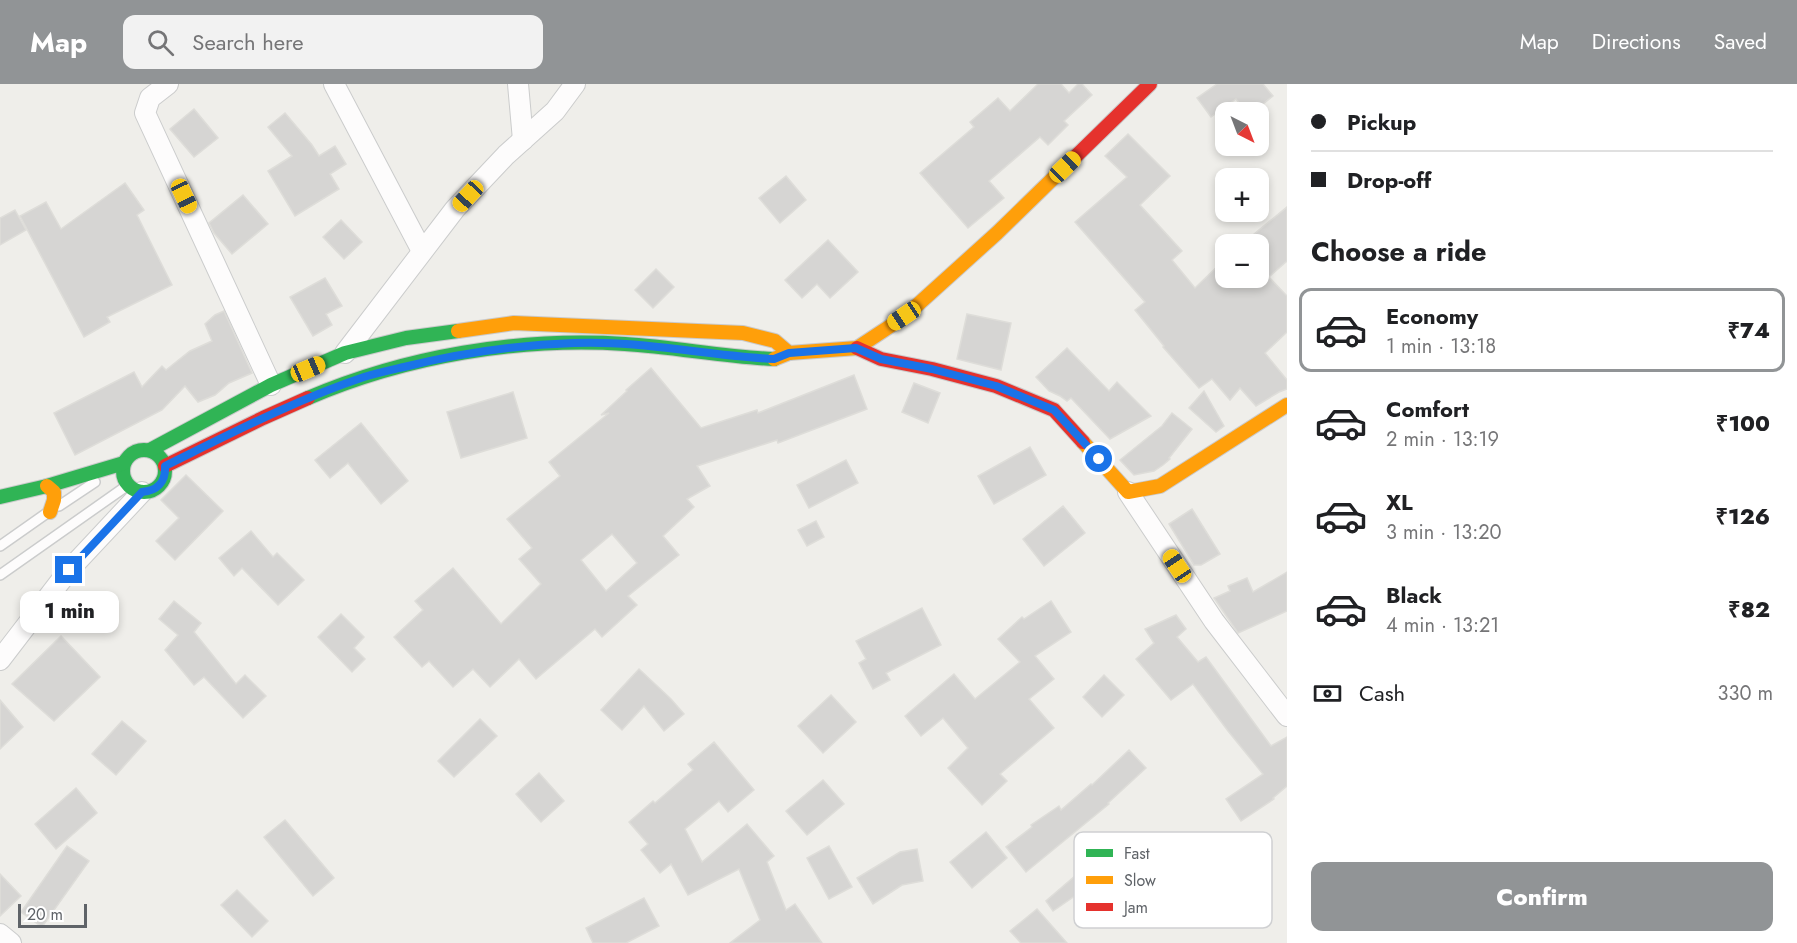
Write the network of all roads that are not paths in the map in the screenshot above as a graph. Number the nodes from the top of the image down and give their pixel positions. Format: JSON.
{"nodes":[{"id":1,"x":168,"y":84,"type":"edge"},
{"id":2,"x":334,"y":84,"type":"edge"},
{"id":3,"x":518,"y":84,"type":"edge"},
{"id":4,"x":575,"y":84,"type":"edge"},
{"id":5,"x":1150,"y":84,"type":"edge"},
{"id":6,"x":523,"y":140,"type":"junction"},
{"id":7,"x":423,"y":251,"type":"junction"},
{"id":8,"x":856,"y":348,"type":"junction"},
{"id":9,"x":345,"y":353,"type":"junction"},
{"id":10,"x":789,"y":353,"type":"junction"},
{"id":11,"x":271,"y":385,"type":"junction"},
{"id":12,"x":1287,"y":405,"type":"edge"},
{"id":13,"x":150,"y":450,"type":"junction"},
{"id":14,"x":124,"y":463,"type":"junction"},
{"id":15,"x":165,"y":466,"type":"junction"},
{"id":16,"x":47,"y":486,"type":"junction"},
{"id":17,"x":135,"y":488,"type":"junction"},
{"id":18,"x":1128,"y":492,"type":"junction"},
{"id":19,"x":0,"y":497,"type":"edge"},
{"id":20,"x":50,"y":512,"type":"junction"},
{"id":21,"x":0,"y":546,"type":"edge"},
{"id":22,"x":0,"y":575,"type":"edge"},
{"id":23,"x":0,"y":660,"type":"edge"},
{"id":24,"x":1287,"y":716,"type":"edge"},
{"id":25,"x":0,"y":934,"type":"edge"},
{"id":26,"x":11,"y":943,"type":"edge"}],
"edges":[{"from":1,"to":11,"type":"street"},
{"from":2,"to":7,"type":"street"},
{"from":3,"to":6,"type":"street"},
{"from":4,"to":6,"type":"street"},
{"from":5,"to":8,"type":"street"},
{"from":6,"to":7,"type":"street"},
{"from":7,"to":9,"type":"street"},
{"from":8,"to":10,"type":"street"},
{"from":8,"to":18,"type":"street"},
{"from":9,"to":10,"type":"street"},
{"from":9,"to":11,"type":"street"},
{"from":10,"to":15,"type":"street"},
{"from":11,"to":13,"type":"street"},
{"from":12,"to":18,"type":"street"},
{"from":13,"to":14,"type":"street"},
{"from":13,"to":15,"type":"street"},
{"from":14,"to":16,"type":"street"},
{"from":14,"to":17,"type":"street"},
{"from":14,"to":20,"type":"lane"},
{"from":15,"to":17,"type":"street"},
{"from":16,"to":19,"type":"street"},
{"from":16,"to":20,"type":"street"},
{"from":17,"to":22,"type":"lane"},
{"from":17,"to":23,"type":"street"},
{"from":18,"to":24,"type":"street"},
{"from":20,"to":21,"type":"lane"},
{"from":25,"to":26,"type":"street"}]}
